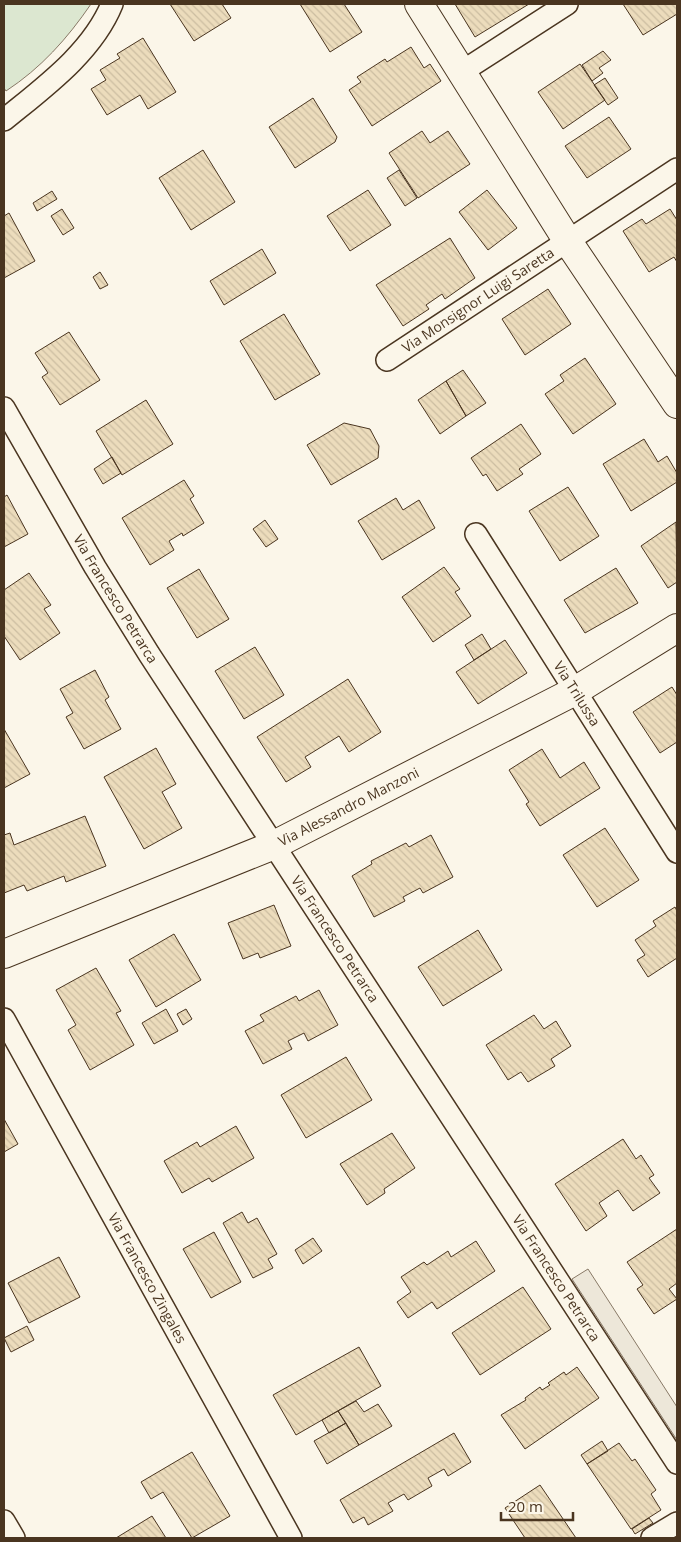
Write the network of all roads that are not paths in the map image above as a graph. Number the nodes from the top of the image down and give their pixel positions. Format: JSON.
{"nodes":[{"id":1,"x":112,"y":4,"type":"edge"},
{"id":2,"x":419,"y":4,"type":"edge"},
{"id":3,"x":567,"y":4,"type":"edge"},
{"id":4,"x":462,"y":71,"type":"junction"},
{"id":5,"x":4,"y":120,"type":"edge"},
{"id":6,"x":677,"y":169,"type":"edge"},
{"id":7,"x":567,"y":240,"type":"junction"},
{"id":8,"x":387,"y":360,"type":"dead end"},
{"id":9,"x":677,"y":404,"type":"edge"},
{"id":10,"x":4,"y":408,"type":"edge"},
{"id":11,"x":476,"y":534,"type":"dead end"},
{"id":12,"x":677,"y":628,"type":"edge"},
{"id":13,"x":575,"y":691,"type":"junction"},
{"id":14,"x":274,"y":845,"type":"junction"},
{"id":15,"x":677,"y":852,"type":"edge"},
{"id":16,"x":4,"y":954,"type":"edge"},
{"id":17,"x":4,"y":1019,"type":"edge"},
{"id":18,"x":677,"y":1463,"type":"edge"},
{"id":19,"x":4,"y":1521,"type":"edge"},
{"id":20,"x":677,"y":1523,"type":"edge"},
{"id":21,"x":14,"y":1538,"type":"edge"},
{"id":22,"x":291,"y":1538,"type":"edge"},
{"id":23,"x":652,"y":1538,"type":"edge"}],
"edges":[{"from":1,"to":5,"type":"street"},
{"from":2,"to":4,"type":"street","name":"Via Monsignor Luigi Saretta"},
{"from":3,"to":4,"type":"street"},
{"from":4,"to":7,"type":"street","name":"Via Monsignor Luigi Saretta"},
{"from":6,"to":7,"type":"street","name":"Via Monsignor Luigi Saretta"},
{"from":7,"to":8,"type":"street","name":"Via Monsignor Luigi Saretta"},
{"from":7,"to":9,"type":"street","name":"Via Monsignor Luigi Saretta"},
{"from":10,"to":14,"type":"street","name":"Via Francesco Petrarca"},
{"from":11,"to":13,"type":"street","name":"Via Trilussa"},
{"from":12,"to":13,"type":"street","name":"Via Alessandro Manzoni"},
{"from":13,"to":14,"type":"street","name":"Via Alessandro Manzoni"},
{"from":13,"to":15,"type":"street","name":"Via Trilussa"},
{"from":14,"to":16,"type":"street","name":"Via Alessandro Manzoni"},
{"from":14,"to":18,"type":"street","name":"Via Francesco Petrarca"},
{"from":17,"to":22,"type":"street","name":"Via Francesco Zingales"},
{"from":19,"to":21,"type":"street"},
{"from":20,"to":23,"type":"street"}]}
